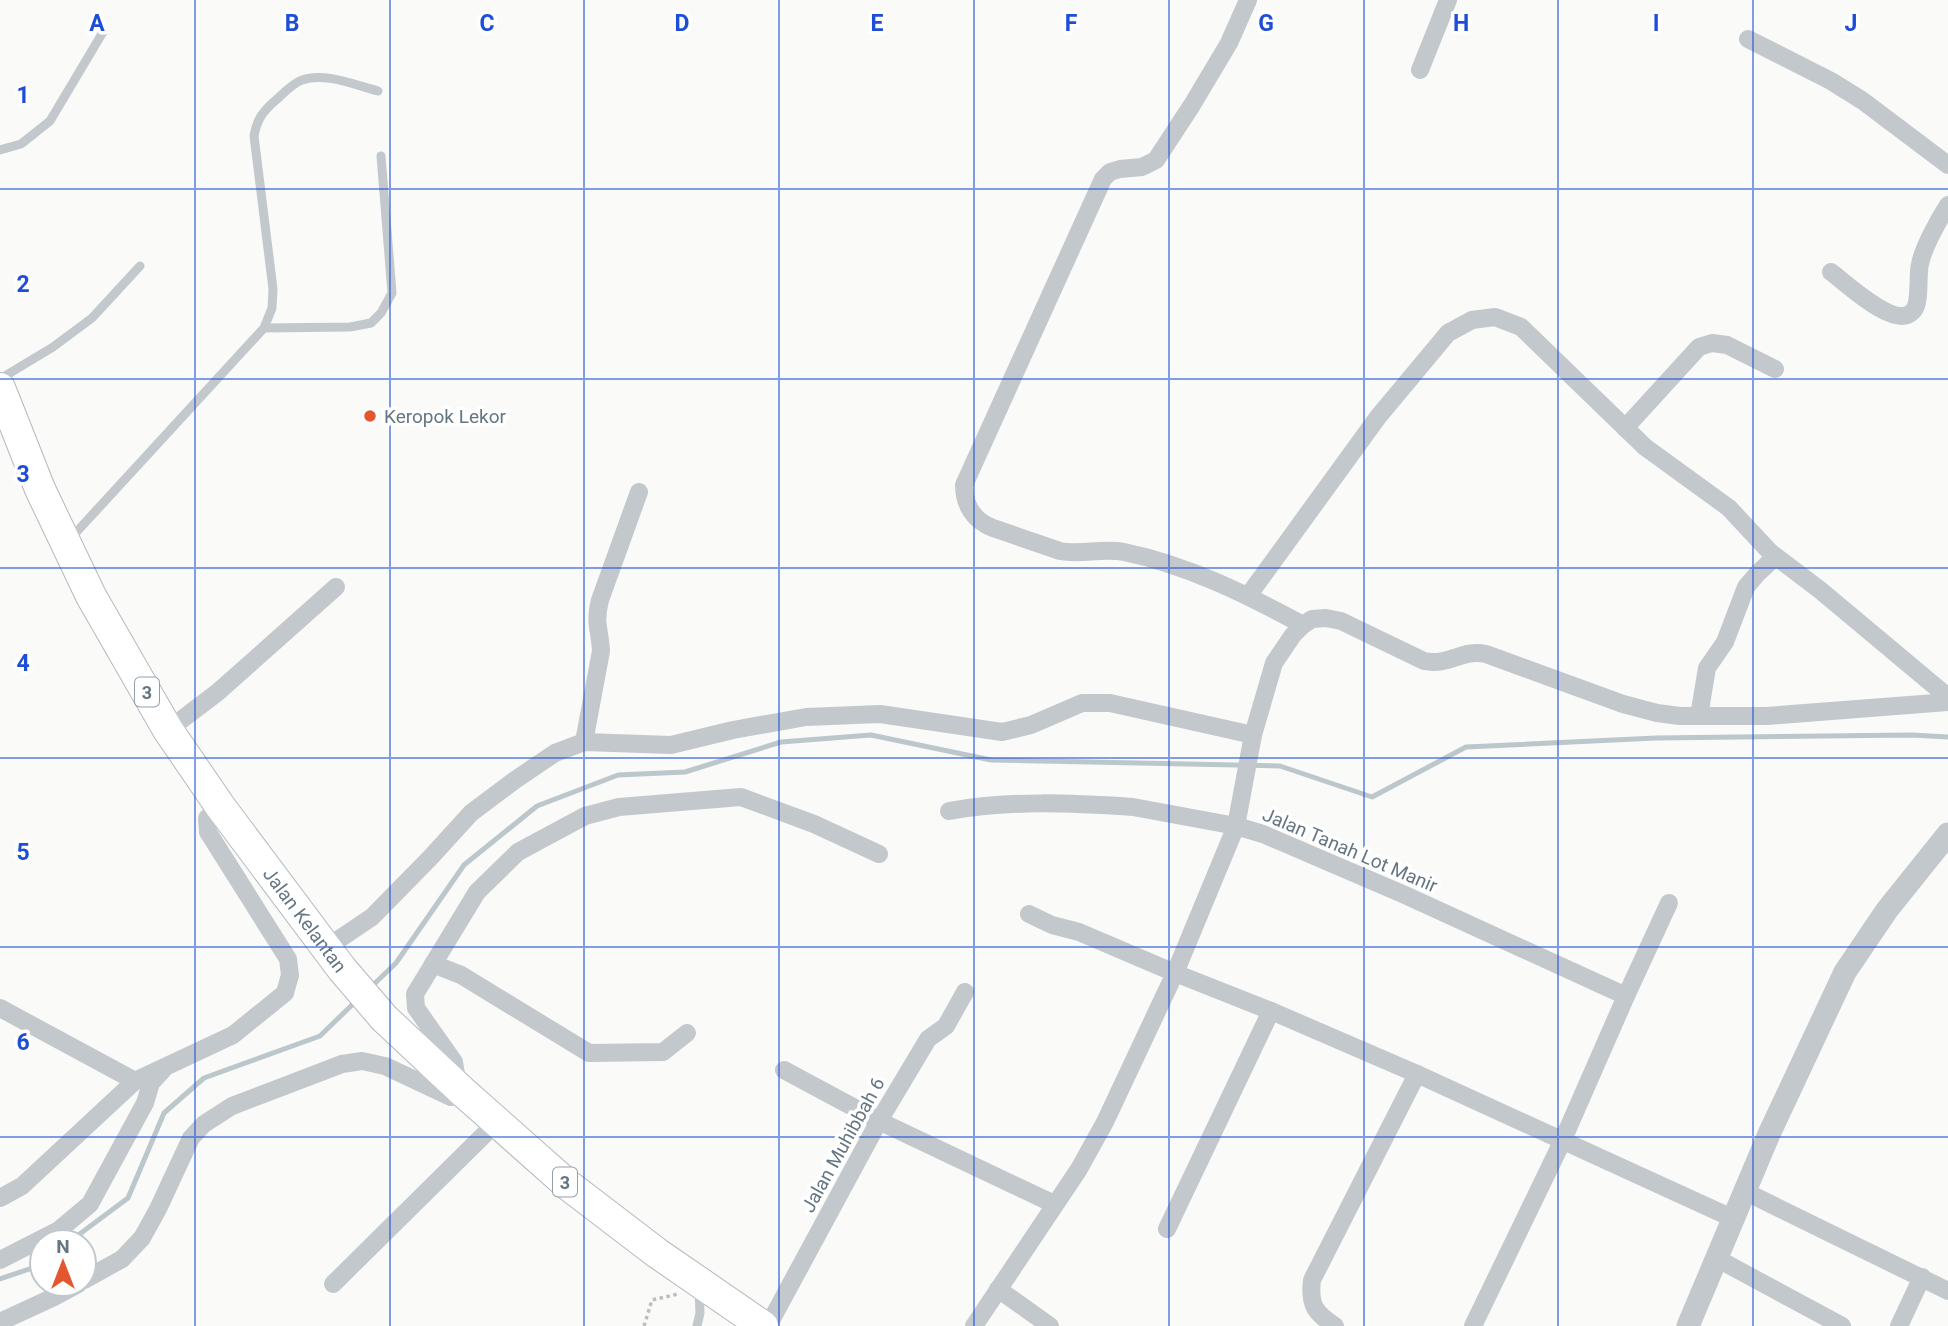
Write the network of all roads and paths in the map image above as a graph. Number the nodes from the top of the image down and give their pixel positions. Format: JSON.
{"nodes":[{"id":1,"x":1248,"y":0,"type":"edge"},
{"id":2,"x":1448,"y":0,"type":"edge"},
{"id":3,"x":103,"y":32,"type":"dead end"},
{"id":4,"x":1748,"y":39,"type":"dead end"},
{"id":5,"x":1420,"y":70,"type":"dead end"},
{"id":6,"x":378,"y":90,"type":"dead end"},
{"id":7,"x":0,"y":150,"type":"edge"},
{"id":8,"x":381,"y":156,"type":"dead end"},
{"id":9,"x":1948,"y":165,"type":"edge"},
{"id":10,"x":1948,"y":205,"type":"edge"},
{"id":11,"x":140,"y":266,"type":"dead end"},
{"id":12,"x":1831,"y":272,"type":"dead end"},
{"id":13,"x":264,"y":328,"type":"junction"},
{"id":14,"x":1775,"y":369,"type":"dead end"},
{"id":15,"x":1,"y":391,"type":"edge"},
{"id":16,"x":1625,"y":428,"type":"junction"},
{"id":17,"x":639,"y":492,"type":"dead end"},
{"id":18,"x":66,"y":543,"type":"junction"},
{"id":19,"x":1776,"y":557,"type":"junction"},
{"id":20,"x":336,"y":587,"type":"dead end"},
{"id":21,"x":1248,"y":596,"type":"junction"},
{"id":22,"x":1298,"y":630,"type":"junction"},
{"id":23,"x":1948,"y":699,"type":"edge"},
{"id":24,"x":1699,"y":716,"type":"junction"},
{"id":25,"x":169,"y":730,"type":"junction"},
{"id":26,"x":583,"y":742,"type":"junction"},
{"id":27,"x":1252,"y":742,"type":"junction"},
{"id":28,"x":220,"y":806,"type":"junction"},
{"id":29,"x":949,"y":811,"type":"dead end"},
{"id":30,"x":1236,"y":826,"type":"junction"},
{"id":31,"x":1948,"y":834,"type":"edge"},
{"id":32,"x":879,"y":854,"type":"dead end"},
{"id":33,"x":1669,"y":903,"type":"dead end"},
{"id":34,"x":1029,"y":914,"type":"dead end"},
{"id":35,"x":334,"y":958,"type":"junction"},
{"id":36,"x":433,"y":964,"type":"junction"},
{"id":37,"x":1175,"y":973,"type":"junction"},
{"id":38,"x":965,"y":992,"type":"dead end"},
{"id":39,"x":1626,"y":996,"type":"junction"},
{"id":40,"x":0,"y":1008,"type":"edge"},
{"id":41,"x":1271,"y":1011,"type":"junction"},
{"id":42,"x":687,"y":1033,"type":"dead end"},
{"id":43,"x":166,"y":1068,"type":"junction"},
{"id":44,"x":784,"y":1070,"type":"dead end"},
{"id":45,"x":1417,"y":1074,"type":"junction"},
{"id":46,"x":135,"y":1081,"type":"junction"},
{"id":47,"x":460,"y":1089,"type":"junction"},
{"id":48,"x":878,"y":1121,"type":"junction"},
{"id":49,"x":497,"y":1122,"type":"junction"},
{"id":50,"x":1562,"y":1142,"type":"junction"},
{"id":51,"x":1744,"y":1191,"type":"junction"},
{"id":52,"x":0,"y":1198,"type":"edge"},
{"id":53,"x":1054,"y":1204,"type":"junction"},
{"id":54,"x":1732,"y":1218,"type":"junction"},
{"id":55,"x":1167,"y":1229,"type":"dead end"},
{"id":56,"x":1716,"y":1258,"type":"junction"},
{"id":57,"x":0,"y":1260,"type":"edge"},
{"id":58,"x":98,"y":1272,"type":"edge"},
{"id":59,"x":1922,"y":1277,"type":"junction"},
{"id":60,"x":698,"y":1283,"type":"junction"},
{"id":61,"x":334,"y":1284,"type":"dead end"},
{"id":62,"x":998,"y":1289,"type":"junction"},
{"id":63,"x":1948,"y":1291,"type":"edge"},
{"id":64,"x":52,"y":1298,"type":"edge"},
{"id":65,"x":0,"y":1322,"type":"edge"},
{"id":66,"x":644,"y":1326,"type":"edge"},
{"id":67,"x":697,"y":1326,"type":"edge"},
{"id":68,"x":765,"y":1326,"type":"edge"},
{"id":69,"x":974,"y":1326,"type":"edge"},
{"id":70,"x":1050,"y":1326,"type":"edge"},
{"id":71,"x":1335,"y":1326,"type":"edge"},
{"id":72,"x":1473,"y":1326,"type":"edge"},
{"id":73,"x":1688,"y":1326,"type":"edge"},
{"id":74,"x":1842,"y":1326,"type":"edge"},
{"id":75,"x":1899,"y":1326,"type":"edge"}],
"edges":[{"from":1,"to":21,"type":"street"},
{"from":2,"to":5,"type":"street"},
{"from":3,"to":7,"type":"lane"},
{"from":4,"to":9,"type":"street"},
{"from":6,"to":13,"type":"lane"},
{"from":8,"to":13,"type":"lane"},
{"from":10,"to":12,"type":"street"},
{"from":11,"to":15,"type":"lane"},
{"from":13,"to":18,"type":"lane"},
{"from":14,"to":16,"type":"street"},
{"from":15,"to":18,"type":"highway","name":"Jalan Kelantan","number":"3"},
{"from":16,"to":19,"type":"street"},
{"from":16,"to":21,"type":"street"},
{"from":17,"to":26,"type":"street"},
{"from":18,"to":25,"type":"highway","name":"Jalan Kelantan","number":"3"},
{"from":19,"to":23,"type":"street"},
{"from":19,"to":24,"type":"street"},
{"from":20,"to":25,"type":"street"},
{"from":21,"to":22,"type":"street"},
{"from":22,"to":24,"type":"street"},
{"from":22,"to":27,"type":"street"},
{"from":23,"to":24,"type":"street"},
{"from":25,"to":28,"type":"highway","name":"Jalan Kelantan","number":"3"},
{"from":26,"to":27,"type":"street"},
{"from":26,"to":35,"type":"street"},
{"from":27,"to":30,"type":"street"},
{"from":28,"to":35,"type":"highway","name":"Jalan Kelantan","number":"3"},
{"from":28,"to":43,"type":"street"},
{"from":29,"to":30,"type":"street"},
{"from":30,"to":37,"type":"street","name":"Jalan Tanah Lot Manir"},
{"from":30,"to":39,"type":"street","name":"Jalan Tanah Lot Manir"},
{"from":31,"to":51,"type":"street"},
{"from":32,"to":36,"type":"street"},
{"from":33,"to":39,"type":"street"},
{"from":34,"to":37,"type":"street"},
{"from":35,"to":47,"type":"highway","name":"Jalan Kelantan","number":"3"},
{"from":36,"to":42,"type":"street"},
{"from":36,"to":47,"type":"street"},
{"from":37,"to":41,"type":"street"},
{"from":37,"to":53,"type":"street","name":"Jalan Tanah Lot Manir"},
{"from":38,"to":48,"type":"street","name":"Jalan Muhibbah 6"},
{"from":39,"to":50,"type":"street"},
{"from":40,"to":46,"type":"street"},
{"from":41,"to":45,"type":"street"},
{"from":41,"to":55,"type":"street"},
{"from":43,"to":46,"type":"street"},
{"from":43,"to":57,"type":"street"},
{"from":44,"to":48,"type":"street"},
{"from":45,"to":50,"type":"street"},
{"from":45,"to":71,"type":"street"},
{"from":46,"to":52,"type":"street"},
{"from":47,"to":49,"type":"highway","name":"Jalan Kelantan","number":"3"},
{"from":47,"to":58,"type":"street"},
{"from":48,"to":53,"type":"street"},
{"from":48,"to":68,"type":"street","name":"Jalan Muhibbah 6"},
{"from":49,"to":60,"type":"highway","name":"Jalan Kelantan","number":"3"},
{"from":49,"to":61,"type":"street"},
{"from":50,"to":54,"type":"street"},
{"from":50,"to":72,"type":"street"},
{"from":51,"to":54,"type":"street"},
{"from":51,"to":59,"type":"street"},
{"from":53,"to":62,"type":"street","name":"Jalan Tanah Lot Manir"},
{"from":54,"to":56,"type":"street"},
{"from":56,"to":73,"type":"street"},
{"from":56,"to":74,"type":"street"},
{"from":59,"to":63,"type":"street"},
{"from":59,"to":75,"type":"street"},
{"from":60,"to":66,"type":"path"},
{"from":60,"to":67,"type":"lane"},
{"from":60,"to":68,"type":"highway","name":"Jalan Kelantan","number":"3"},
{"from":62,"to":69,"type":"street","name":"Jalan Tanah Lot Manir"},
{"from":62,"to":70,"type":"street"},
{"from":64,"to":65,"type":"street"}]}
